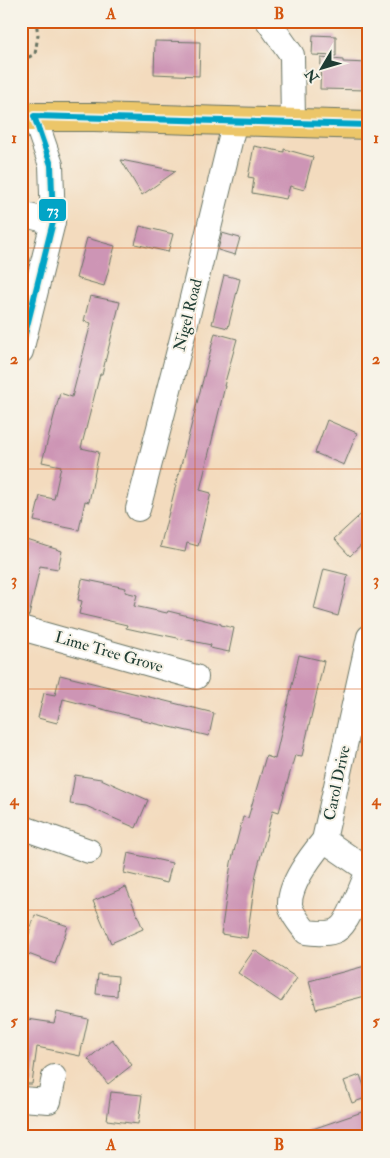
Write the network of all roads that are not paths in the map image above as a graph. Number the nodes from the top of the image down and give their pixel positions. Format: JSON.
{"nodes":[{"id":1,"x":268,"y":21,"type":"edge"},
{"id":2,"x":28,"y":116,"type":"edge"},
{"id":3,"x":235,"y":121,"type":"junction"},
{"id":4,"x":293,"y":122,"type":"junction"},
{"id":5,"x":369,"y":125,"type":"edge"},
{"id":6,"x":21,"y":214,"type":"edge"},
{"id":7,"x":53,"y":222,"type":"junction"},
{"id":8,"x":21,"y":351,"type":"edge"},
{"id":9,"x":138,"y":509,"type":"dead end"},
{"id":10,"x":21,"y":628,"type":"edge"},
{"id":11,"x":369,"y":637,"type":"edge"},
{"id":12,"x":196,"y":677,"type":"dead end"},
{"id":13,"x":21,"y":827,"type":"edge"},
{"id":14,"x":324,"y":840,"type":"junction"},
{"id":15,"x":89,"y":850,"type":"dead end"},
{"id":16,"x":368,"y":871,"type":"edge"},
{"id":17,"x":54,"y":1077,"type":"dead end"},
{"id":18,"x":21,"y":1099,"type":"edge"}],
"edges":[{"from":1,"to":4,"type":"street"},
{"from":2,"to":3,"type":"main road"},
{"from":2,"to":7,"type":"street"},
{"from":3,"to":4,"type":"main road"},
{"from":3,"to":9,"type":"street","name":"Nigel Road"},
{"from":4,"to":5,"type":"main road"},
{"from":6,"to":7,"type":"street"},
{"from":7,"to":8,"type":"street"},
{"from":10,"to":12,"type":"street","name":"Lime Tree Grove"},
{"from":11,"to":14,"type":"street","name":"Carol Drive"},
{"from":13,"to":15,"type":"street"},
{"from":14,"to":16,"type":"street"},
{"from":14,"to":16,"type":"street"},
{"from":17,"to":18,"type":"street"}]}
